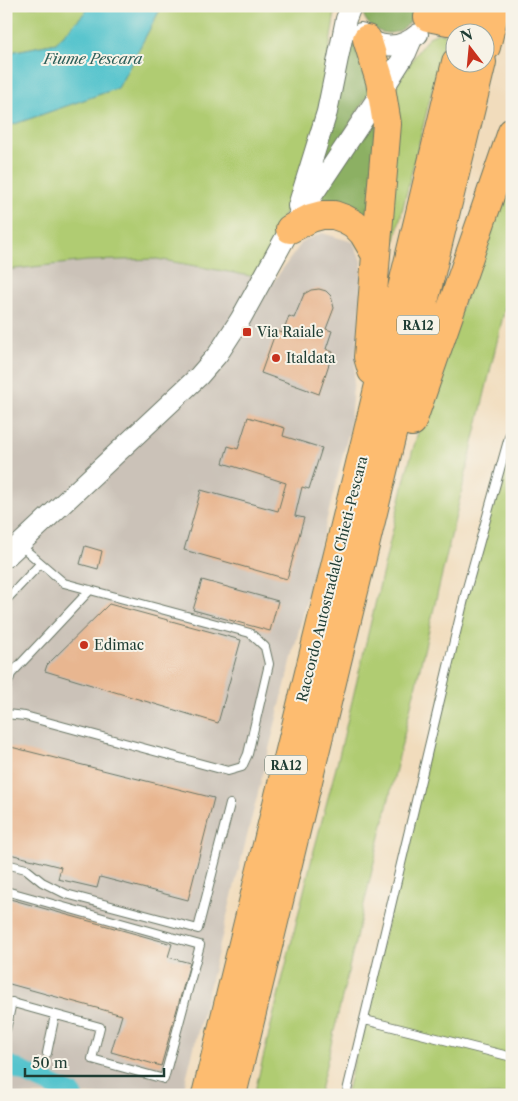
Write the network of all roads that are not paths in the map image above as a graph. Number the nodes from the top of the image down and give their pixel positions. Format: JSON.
{"nodes":[{"id":1,"x":496,"y":6,"type":"edge"},
{"id":2,"x":350,"y":8,"type":"edge"},
{"id":3,"x":448,"y":17,"type":"tunnel mouth"},
{"id":4,"x":502,"y":38,"type":"edge"},
{"id":5,"x":368,"y":39,"type":"junction"},
{"id":6,"x":412,"y":39,"type":"junction"},
{"id":7,"x":454,"y":72,"type":"edge"},
{"id":8,"x":480,"y":72,"type":"edge"},
{"id":9,"x":382,"y":90,"type":"junction"},
{"id":10,"x":512,"y":132,"type":"edge"},
{"id":11,"x":290,"y":229,"type":"junction"},
{"id":12,"x":376,"y":255,"type":"junction"},
{"id":13,"x":376,"y":390,"type":"junction"},
{"id":14,"x":512,"y":426,"type":"edge"},
{"id":15,"x":13,"y":551,"type":"edge"},
{"id":16,"x":40,"y":564,"type":"junction"},
{"id":17,"x":355,"y":587,"type":"junction"},
{"id":18,"x":90,"y":590,"type":"junction"},
{"id":19,"x":6,"y":600,"type":"edge"},
{"id":20,"x":6,"y":689,"type":"edge"},
{"id":21,"x":6,"y":714,"type":"edge"},
{"id":22,"x":230,"y":804,"type":"dead end"},
{"id":23,"x":6,"y":864,"type":"edge"},
{"id":24,"x":6,"y":891,"type":"edge"},
{"id":25,"x":9,"y":1002,"type":"edge"},
{"id":26,"x":55,"y":1015,"type":"junction"},
{"id":27,"x":365,"y":1020,"type":"junction"},
{"id":28,"x":6,"y":1030,"type":"edge"},
{"id":29,"x":47,"y":1053,"type":"dead end"},
{"id":30,"x":512,"y":1056,"type":"edge"},
{"id":31,"x":206,"y":1095,"type":"edge"},
{"id":32,"x":232,"y":1095,"type":"edge"},
{"id":33,"x":346,"y":1095,"type":"edge"}],
"edges":[{"from":1,"to":4,"type":"highway"},
{"from":2,"to":5,"type":"street"},
{"from":2,"to":11,"type":"street"},
{"from":3,"to":6,"type":"street"},
{"from":5,"to":6,"type":"street"},
{"from":5,"to":9,"type":"highway"},
{"from":6,"to":9,"type":"street"},
{"from":7,"to":13,"type":"highway","name":"Raccordo Autostradale Chieti-Pescara","number":"RA12"},
{"from":8,"to":17,"type":"highway","name":"Raccordo Autostradale Chieti-Pescara","number":"RA12"},
{"from":9,"to":11,"type":"street"},
{"from":9,"to":12,"type":"highway"},
{"from":10,"to":17,"type":"highway"},
{"from":11,"to":12,"type":"highway"},
{"from":11,"to":15,"type":"street"},
{"from":12,"to":13,"type":"highway"},
{"from":13,"to":31,"type":"highway","name":"Raccordo Autostradale Chieti-Pescara","number":"RA12"},
{"from":14,"to":27,"type":"lane"},
{"from":15,"to":16,"type":"lane"},
{"from":16,"to":18,"type":"lane"},
{"from":16,"to":19,"type":"lane"},
{"from":17,"to":32,"type":"highway","name":"Raccordo Autostradale Chieti-Pescara","number":"RA12"},
{"from":18,"to":20,"type":"lane"},
{"from":18,"to":21,"type":"lane"},
{"from":22,"to":23,"type":"lane"},
{"from":24,"to":26,"type":"lane"},
{"from":25,"to":26,"type":"lane"},
{"from":25,"to":28,"type":"lane"},
{"from":26,"to":29,"type":"lane"},
{"from":27,"to":30,"type":"lane"},
{"from":27,"to":33,"type":"lane"}]}
